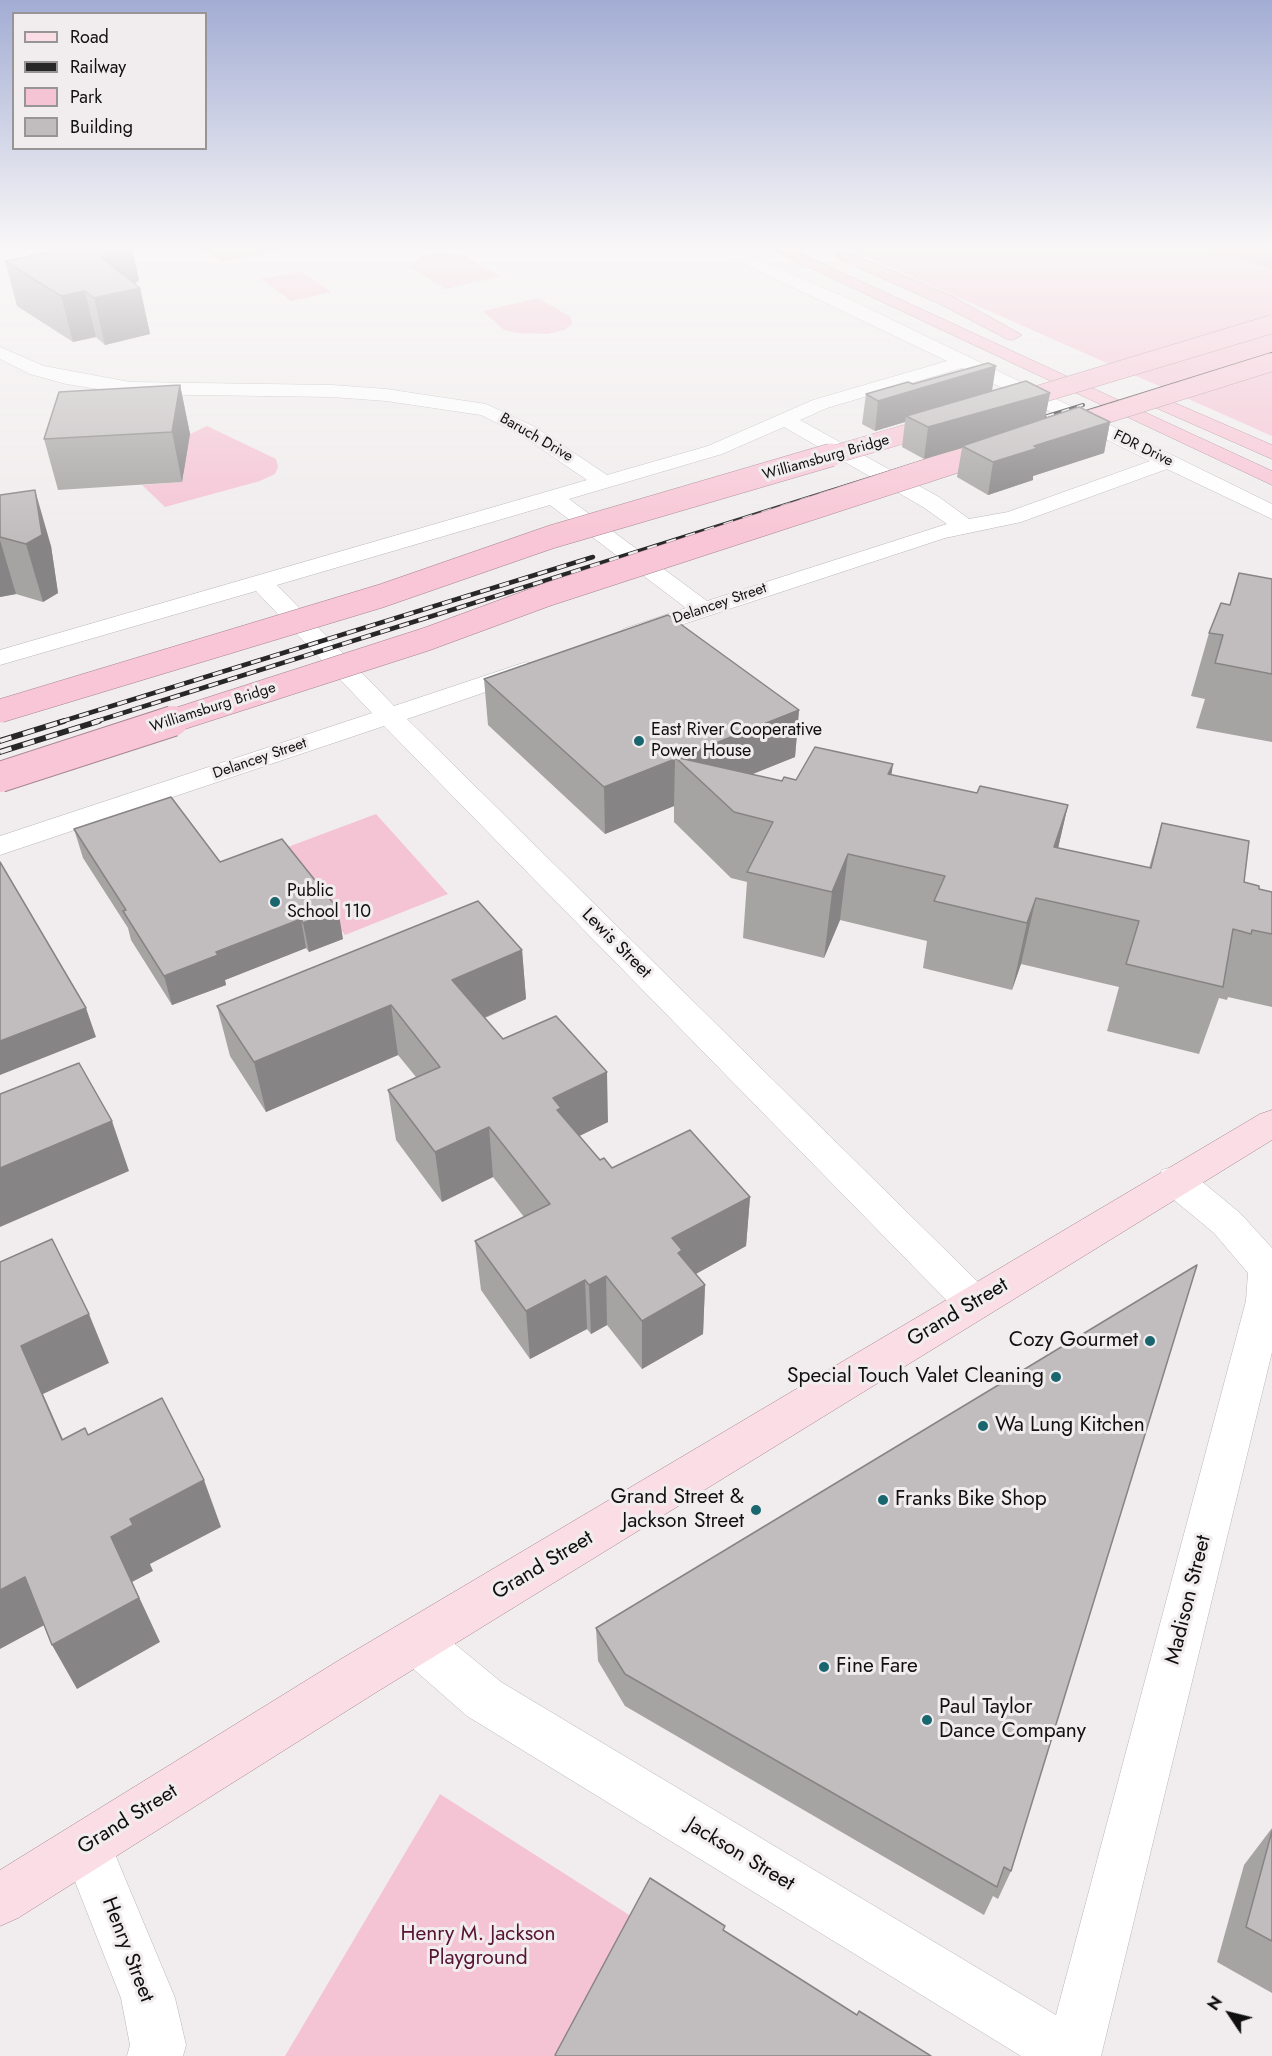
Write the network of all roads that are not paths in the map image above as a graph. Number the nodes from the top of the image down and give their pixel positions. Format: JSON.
{"nodes":[{"id":1,"x":929,"y":345,"type":"edge"},
{"id":2,"x":959,"y":345,"type":"edge"},
{"id":3,"x":983,"y":345,"type":"edge"},
{"id":4,"x":1207,"y":345,"type":"edge"},
{"id":5,"x":1240,"y":345,"type":"edge"},
{"id":6,"x":0,"y":352,"type":"edge"},
{"id":7,"x":964,"y":362,"type":"junction"},
{"id":8,"x":1272,"y":362,"type":"edge"},
{"id":9,"x":1079,"y":366,"type":"dead end"},
{"id":10,"x":1272,"y":378,"type":"edge"},
{"id":11,"x":784,"y":419,"type":"junction"},
{"id":12,"x":976,"y":419,"type":"junction"},
{"id":13,"x":1272,"y":453,"type":"edge"},
{"id":14,"x":1169,"y":461,"type":"junction"},
{"id":15,"x":1272,"y":479,"type":"edge"},
{"id":16,"x":605,"y":483,"type":"junction"},
{"id":17,"x":555,"y":498,"type":"junction"},
{"id":18,"x":1272,"y":499,"type":"edge"},
{"id":19,"x":1272,"y":512,"type":"edge"},
{"id":20,"x":965,"y":526,"type":"junction"},
{"id":21,"x":261,"y":582,"type":"junction"},
{"id":22,"x":619,"y":593,"type":"dead end"},
{"id":23,"x":574,"y":609,"type":"dead end"},
{"id":24,"x":704,"y":610,"type":"junction"},
{"id":25,"x":427,"y":639,"type":"junction"},
{"id":26,"x":606,"y":643,"type":"edge"},
{"id":27,"x":0,"y":658,"type":"edge"},
{"id":28,"x":551,"y":661,"type":"edge"},
{"id":29,"x":0,"y":711,"type":"edge"},
{"id":30,"x":389,"y":716,"type":"junction"},
{"id":31,"x":0,"y":777,"type":"edge"},
{"id":32,"x":0,"y":846,"type":"edge"},
{"id":33,"x":1272,"y":1123,"type":"edge"},
{"id":34,"x":1175,"y":1180,"type":"junction"},
{"id":35,"x":974,"y":1303,"type":"junction"},
{"id":36,"x":417,"y":1642,"type":"junction"},
{"id":37,"x":86,"y":1846,"type":"junction"},
{"id":38,"x":0,"y":1900,"type":"edge"},
{"id":39,"x":155,"y":2056,"type":"edge"},
{"id":40,"x":1072,"y":2056,"type":"edge"}],
"edges":[{"from":1,"to":7,"type":"street","name":"FDR Drive"},
{"from":2,"to":18,"type":"highway"},
{"from":3,"to":15,"type":"highway","name":"FDR Drive"},
{"from":4,"to":12,"type":"highway","name":"Williamsburg Bridge","bridge":true},
{"from":5,"to":12,"type":"highway","name":"Williamsburg Bridge"},
{"from":6,"to":16,"type":"street","name":"Baruch Drive"},
{"from":7,"to":11,"type":"street"},
{"from":7,"to":14,"type":"street","name":"FDR Drive"},
{"from":8,"to":10,"type":"highway","bridge":true},
{"from":9,"to":13,"type":"highway"},
{"from":11,"to":16,"type":"street"},
{"from":11,"to":20,"type":"street"},
{"from":12,"to":29,"type":"highway","name":"Williamsburg Bridge","bridge":true},
{"from":14,"to":19,"type":"street","name":"FDR Drive"},
{"from":14,"to":20,"type":"street","name":"Delancey Street"},
{"from":16,"to":17,"type":"street"},
{"from":17,"to":21,"type":"street"},
{"from":17,"to":24,"type":"street"},
{"from":20,"to":24,"type":"street","name":"Delancey Street"},
{"from":21,"to":27,"type":"street"},
{"from":21,"to":30,"type":"street","name":"Lewis Street"},
{"from":22,"to":25,"type":"highway","name":"Williamsburg Bridge","bridge":true},
{"from":23,"to":25,"type":"highway","name":"Williamsburg Bridge","bridge":true},
{"from":24,"to":26,"type":"street","name":"Delancey Street"},
{"from":25,"to":31,"type":"highway","name":"Williamsburg Bridge","bridge":true},
{"from":28,"to":30,"type":"street","name":"Delancey Street"},
{"from":30,"to":32,"type":"street","name":"Delancey Street"},
{"from":30,"to":35,"type":"street","name":"Lewis Street"},
{"from":33,"to":34,"type":"main road","name":"Grand Street"},
{"from":34,"to":35,"type":"main road","name":"Grand Street"},
{"from":34,"to":40,"type":"street","name":"Madison Street"},
{"from":35,"to":36,"type":"main road","name":"Grand Street"},
{"from":36,"to":37,"type":"main road","name":"Grand Street"},
{"from":36,"to":40,"type":"street","name":"Jackson Street"},
{"from":37,"to":38,"type":"main road","name":"Grand Street"},
{"from":37,"to":39,"type":"street","name":"Henry Street"}]}
